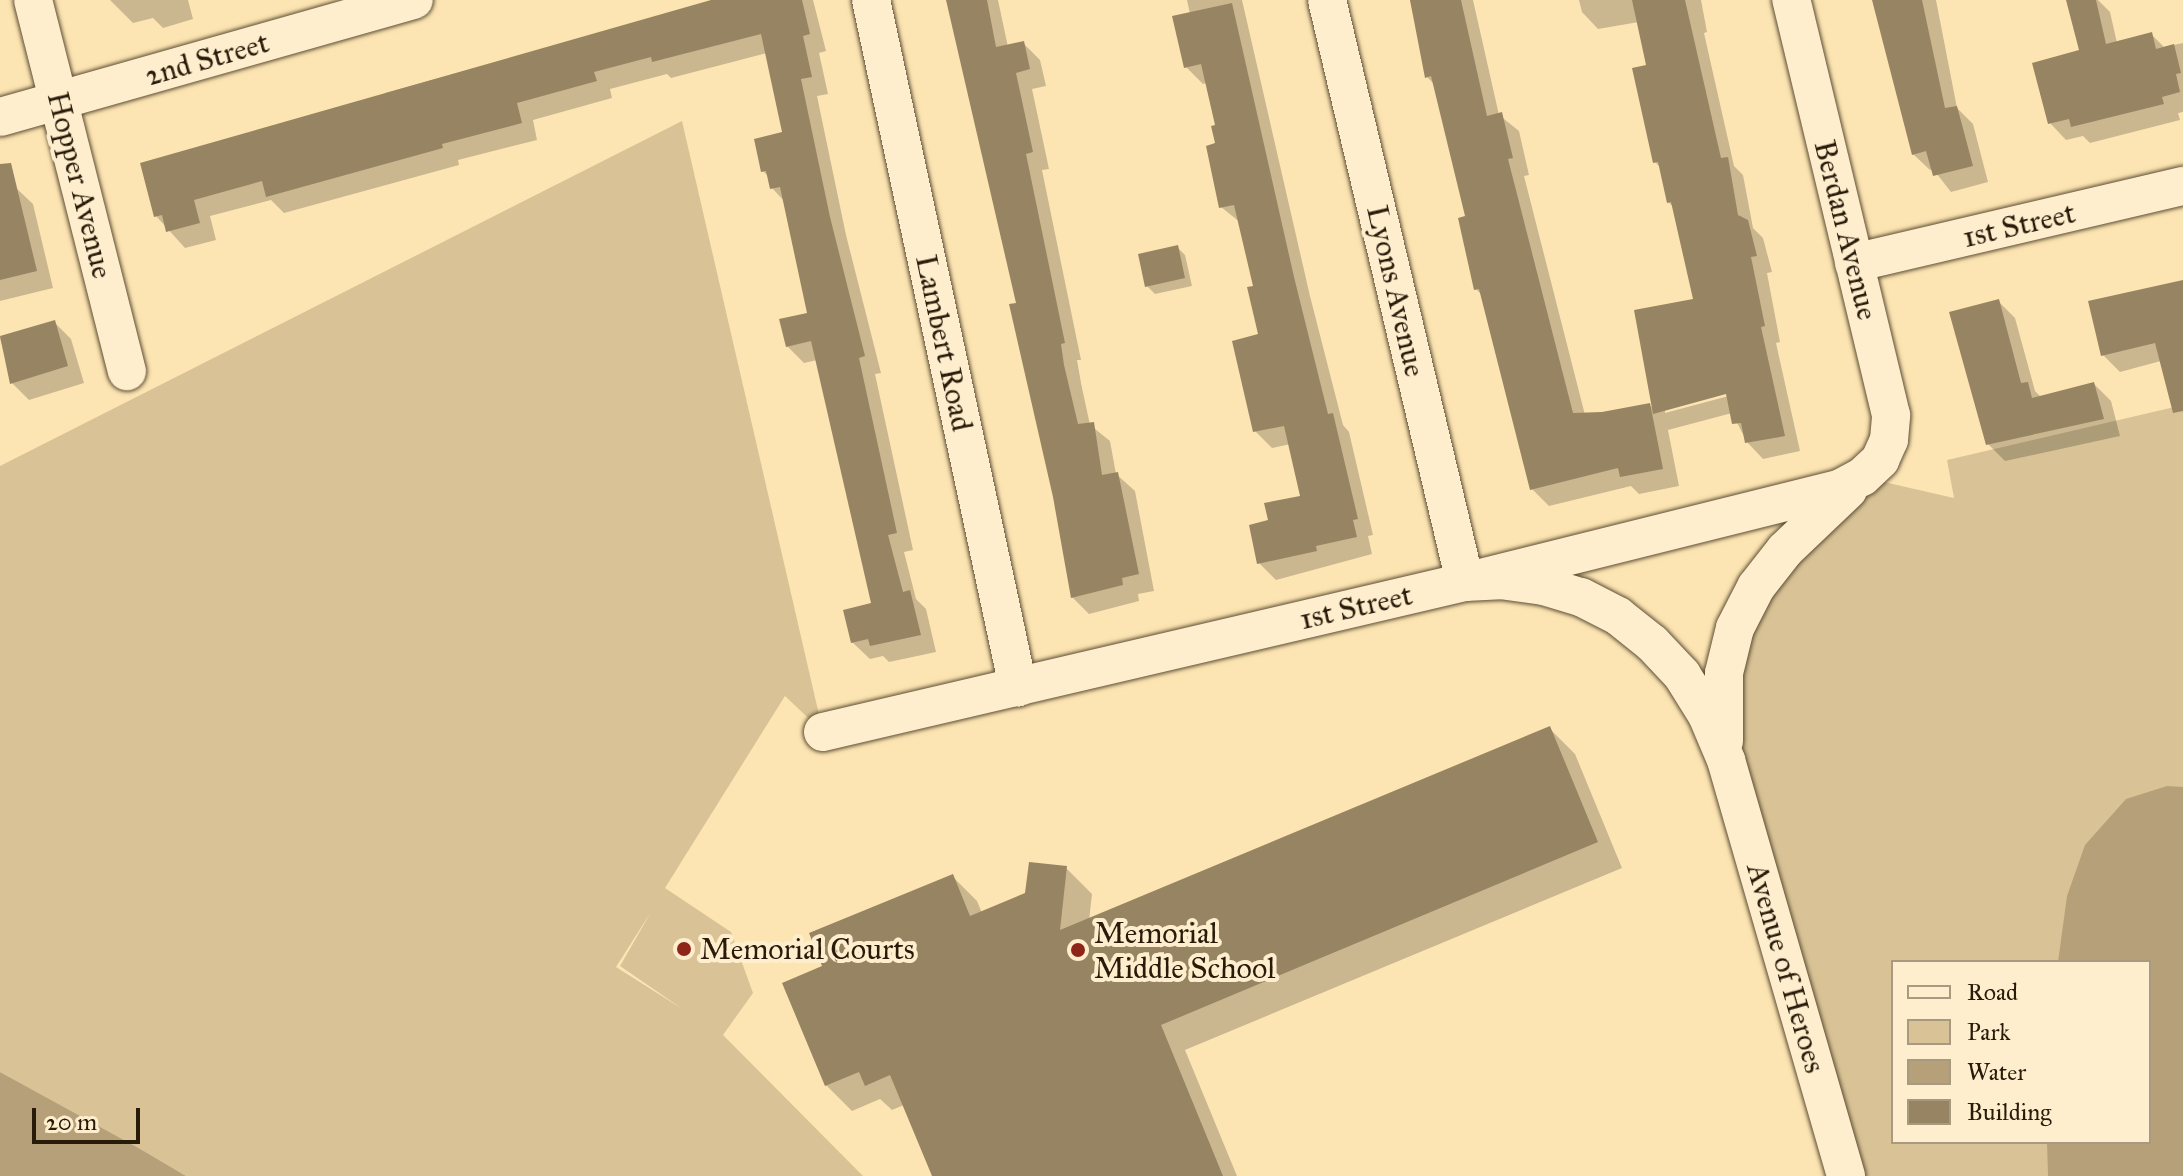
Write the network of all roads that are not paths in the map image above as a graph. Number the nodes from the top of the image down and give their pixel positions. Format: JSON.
{"nodes":[{"id":1,"x":33,"y":0,"type":"edge"},
{"id":2,"x":414,"y":0,"type":"edge"},
{"id":3,"x":871,"y":0,"type":"edge"},
{"id":4,"x":1327,"y":0,"type":"edge"},
{"id":5,"x":1791,"y":0,"type":"edge"},
{"id":6,"x":59,"y":101,"type":"junction"},
{"id":7,"x":0,"y":117,"type":"edge"},
{"id":8,"x":2183,"y":186,"type":"edge"},
{"id":9,"x":1854,"y":263,"type":"junction"},
{"id":10,"x":127,"y":371,"type":"dead end"},
{"id":11,"x":1871,"y":469,"type":"junction"},
{"id":12,"x":1465,"y":582,"type":"junction"},
{"id":13,"x":1018,"y":687,"type":"junction"},
{"id":14,"x":823,"y":732,"type":"dead end"},
{"id":15,"x":1726,"y":760,"type":"junction"},
{"id":16,"x":1846,"y":1176,"type":"edge"}],
"edges":[{"from":1,"to":6,"type":"street","name":"Hopper Avenue"},
{"from":2,"to":6,"type":"street","name":"2nd Street"},
{"from":3,"to":13,"type":"street","name":"Lambert Road"},
{"from":4,"to":12,"type":"street","name":"Lyons Avenue"},
{"from":5,"to":9,"type":"street","name":"Berdan Avenue"},
{"from":6,"to":7,"type":"street","name":"2nd Street"},
{"from":6,"to":10,"type":"street","name":"Hopper Avenue"},
{"from":8,"to":9,"type":"street","name":"1st Street"},
{"from":9,"to":11,"type":"street","name":"Berdan Avenue"},
{"from":11,"to":12,"type":"street","name":"1st Street"},
{"from":11,"to":15,"type":"street","name":"Avenue of Heroes"},
{"from":12,"to":13,"type":"street","name":"1st Street"},
{"from":12,"to":15,"type":"street","name":"Avenue of Heroes"},
{"from":13,"to":14,"type":"street","name":"1st Street"},
{"from":15,"to":16,"type":"street","name":"Avenue of Heroes"}]}
